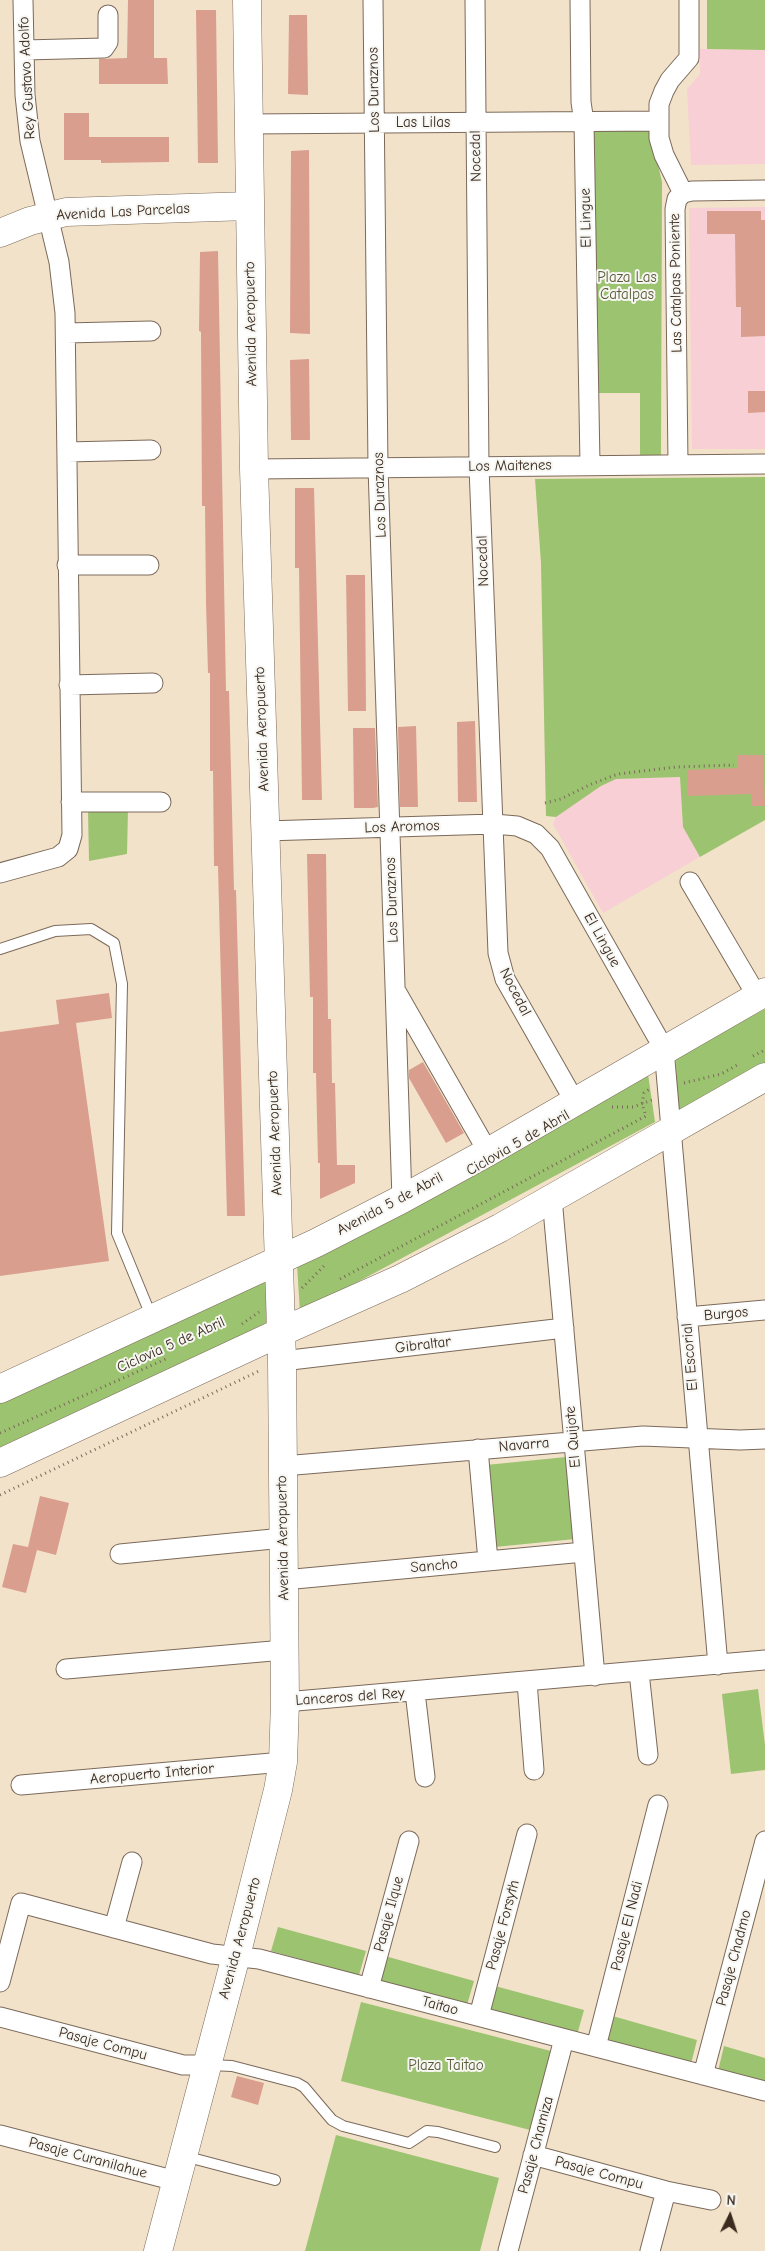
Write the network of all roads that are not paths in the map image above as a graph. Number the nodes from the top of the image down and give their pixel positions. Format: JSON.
{"nodes":[{"id":1,"x":23,"y":0,"type":"edge"},
{"id":2,"x":247,"y":0,"type":"edge"},
{"id":3,"x":374,"y":0,"type":"edge"},
{"id":4,"x":475,"y":0,"type":"edge"},
{"id":5,"x":580,"y":0,"type":"edge"},
{"id":6,"x":689,"y":0,"type":"edge"},
{"id":7,"x":108,"y":15,"type":"dead end"},
{"id":8,"x":24,"y":50,"type":"junction"},
{"id":9,"x":659,"y":121,"type":"junction"},
{"id":10,"x":584,"y":122,"type":"junction"},
{"id":11,"x":476,"y":123,"type":"junction"},
{"id":12,"x":248,"y":124,"type":"junction"},
{"id":13,"x":375,"y":124,"type":"junction"},
{"id":14,"x":765,"y":190,"type":"edge"},
{"id":15,"x":683,"y":193,"type":"junction"},
{"id":16,"x":249,"y":206,"type":"junction"},
{"id":17,"x":48,"y":215,"type":"junction"},
{"id":18,"x":0,"y":233,"type":"edge"},
{"id":19,"x":151,"y":331,"type":"dead end"},
{"id":20,"x":66,"y":333,"type":"junction"},
{"id":21,"x":150,"y":450,"type":"dead end"},
{"id":22,"x":67,"y":452,"type":"junction"},
{"id":23,"x":678,"y":464,"type":"junction"},
{"id":24,"x":765,"y":464,"type":"edge"},
{"id":25,"x":590,"y":465,"type":"junction"},
{"id":26,"x":479,"y":466,"type":"junction"},
{"id":27,"x":378,"y":467,"type":"junction"},
{"id":28,"x":254,"y":468,"type":"junction"},
{"id":29,"x":67,"y":565,"type":"junction"},
{"id":30,"x":149,"y":565,"type":"dead end"},
{"id":31,"x":153,"y":683,"type":"dead end"},
{"id":32,"x":69,"y":685,"type":"junction"},
{"id":33,"x":71,"y":802,"type":"junction"},
{"id":34,"x":161,"y":802,"type":"dead end"},
{"id":35,"x":494,"y":824,"type":"junction"},
{"id":36,"x":390,"y":827,"type":"junction"},
{"id":37,"x":265,"y":831,"type":"junction"},
{"id":38,"x":536,"y":834,"type":"joint"},
{"id":39,"x":0,"y":873,"type":"edge"},
{"id":40,"x":690,"y":882,"type":"dead end"},
{"id":41,"x":0,"y":949,"type":"edge"},
{"id":42,"x":395,"y":990,"type":"junction"},
{"id":43,"x":761,"y":994,"type":"edge"},
{"id":44,"x":664,"y":1049,"type":"junction"},
{"id":45,"x":754,"y":1065,"type":"edge"},
{"id":46,"x":575,"y":1102,"type":"junction"},
{"id":47,"x":670,"y":1130,"type":"junction"},
{"id":48,"x":488,"y":1152,"type":"junction"},
{"id":49,"x":552,"y":1198,"type":"junction"},
{"id":50,"x":402,"y":1199,"type":"junction"},
{"id":51,"x":277,"y":1217,"type":"junction"},
{"id":52,"x":323,"y":1250,"type":"junction"},
{"id":53,"x":279,"y":1260,"type":"junction"},
{"id":54,"x":765,"y":1310,"type":"edge"},
{"id":55,"x":687,"y":1317,"type":"junction"},
{"id":56,"x":152,"y":1318,"type":"junction"},
{"id":57,"x":564,"y":1328,"type":"junction"},
{"id":58,"x":281,"y":1332,"type":"junction"},
{"id":59,"x":271,"y":1366,"type":"junction"},
{"id":60,"x":0,"y":1389,"type":"edge"},
{"id":61,"x":697,"y":1437,"type":"junction"},
{"id":62,"x":765,"y":1439,"type":"edge"},
{"id":63,"x":574,"y":1440,"type":"junction"},
{"id":64,"x":478,"y":1449,"type":"junction"},
{"id":65,"x":0,"y":1463,"type":"edge"},
{"id":66,"x":283,"y":1466,"type":"junction"},
{"id":67,"x":283,"y":1538,"type":"junction"},
{"id":68,"x":584,"y":1552,"type":"junction"},
{"id":69,"x":120,"y":1554,"type":"dead end"},
{"id":70,"x":488,"y":1561,"type":"junction"},
{"id":71,"x":284,"y":1580,"type":"junction"},
{"id":72,"x":284,"y":1650,"type":"junction"},
{"id":73,"x":765,"y":1660,"type":"edge"},
{"id":74,"x":718,"y":1664,"type":"junction"},
{"id":75,"x":66,"y":1669,"type":"dead end"},
{"id":76,"x":639,"y":1672,"type":"junction"},
{"id":77,"x":595,"y":1676,"type":"junction"},
{"id":78,"x":527,"y":1682,"type":"junction"},
{"id":79,"x":415,"y":1692,"type":"junction"},
{"id":80,"x":285,"y":1702,"type":"junction"},
{"id":81,"x":648,"y":1755,"type":"dead end"},
{"id":82,"x":283,"y":1762,"type":"junction"},
{"id":83,"x":534,"y":1770,"type":"dead end"},
{"id":84,"x":425,"y":1777,"type":"dead end"},
{"id":85,"x":21,"y":1785,"type":"dead end"},
{"id":86,"x":658,"y":1806,"type":"dead end"},
{"id":87,"x":527,"y":1834,"type":"dead end"},
{"id":88,"x":409,"y":1841,"type":"dead end"},
{"id":89,"x":765,"y":1841,"type":"edge"},
{"id":90,"x":132,"y":1862,"type":"dead end"},
{"id":91,"x":760,"y":1879,"type":"edge"},
{"id":92,"x":114,"y":1928,"type":"junction"},
{"id":93,"x":236,"y":1956,"type":"junction"},
{"id":94,"x":0,"y":1982,"type":"edge"},
{"id":95,"x":369,"y":1988,"type":"junction"},
{"id":96,"x":479,"y":2016,"type":"junction"},
{"id":97,"x":0,"y":2017,"type":"edge"},
{"id":98,"x":564,"y":2039,"type":"junction"},
{"id":99,"x":596,"y":2047,"type":"junction"},
{"id":100,"x":207,"y":2065,"type":"junction"},
{"id":101,"x":703,"y":2075,"type":"junction"},
{"id":102,"x":765,"y":2092,"type":"edge"},
{"id":103,"x":0,"y":2135,"type":"edge"},
{"id":104,"x":495,"y":2147,"type":"dead end"},
{"id":105,"x":533,"y":2155,"type":"junction"},
{"id":106,"x":180,"y":2168,"type":"junction"},
{"id":107,"x":275,"y":2180,"type":"dead end"},
{"id":108,"x":666,"y":2191,"type":"junction"},
{"id":109,"x":711,"y":2200,"type":"dead end"},
{"id":110,"x":158,"y":2251,"type":"edge"},
{"id":111,"x":508,"y":2251,"type":"edge"},
{"id":112,"x":650,"y":2251,"type":"edge"}],
"edges":[{"from":1,"to":8,"type":"street","name":"Rey Gustavo Adolfo"},
{"from":2,"to":12,"type":"street","name":"Avenida Aeropuerto"},
{"from":3,"to":13,"type":"street","name":"Los Duraznos"},
{"from":4,"to":11,"type":"street","name":"Nocedal"},
{"from":5,"to":10,"type":"street","name":"El Lingue"},
{"from":6,"to":9,"type":"street","name":"Las Catalpas Poniente"},
{"from":7,"to":8,"type":"street"},
{"from":8,"to":17,"type":"street","name":"Rey Gustavo Adolfo"},
{"from":9,"to":10,"type":"street","name":"Las Lilas"},
{"from":9,"to":15,"type":"street","name":"Las Catalpas Poniente"},
{"from":10,"to":11,"type":"street","name":"Las Lilas"},
{"from":10,"to":25,"type":"street","name":"El Lingue"},
{"from":11,"to":13,"type":"street","name":"Las Lilas"},
{"from":11,"to":26,"type":"street","name":"Nocedal"},
{"from":12,"to":13,"type":"street","name":"Las Lilas"},
{"from":12,"to":16,"type":"street","name":"Avenida Aeropuerto"},
{"from":13,"to":27,"type":"street","name":"Los Duraznos"},
{"from":14,"to":15,"type":"street"},
{"from":15,"to":23,"type":"street","name":"Las Catalpas Poniente"},
{"from":16,"to":17,"type":"street","name":"Avenida Las Parcelas"},
{"from":16,"to":28,"type":"street","name":"Avenida Aeropuerto"},
{"from":17,"to":18,"type":"street","name":"Avenida Las Parcelas"},
{"from":17,"to":20,"type":"street","name":"Rey Gustavo Adolfo"},
{"from":19,"to":20,"type":"street"},
{"from":20,"to":22,"type":"street","name":"Rey Gustavo Adolfo"},
{"from":21,"to":22,"type":"street"},
{"from":22,"to":29,"type":"street","name":"Rey Gustavo Adolfo"},
{"from":23,"to":24,"type":"street","name":"Los Maitenes"},
{"from":23,"to":25,"type":"street","name":"Los Maitenes"},
{"from":25,"to":26,"type":"street","name":"Los Maitenes"},
{"from":26,"to":27,"type":"street","name":"Los Maitenes"},
{"from":26,"to":35,"type":"street","name":"Nocedal"},
{"from":27,"to":28,"type":"street","name":"Los Maitenes"},
{"from":27,"to":36,"type":"street","name":"Los Duraznos"},
{"from":28,"to":37,"type":"street","name":"Avenida Aeropuerto"},
{"from":29,"to":30,"type":"street"},
{"from":29,"to":32,"type":"street","name":"Rey Gustavo Adolfo"},
{"from":31,"to":32,"type":"street"},
{"from":32,"to":33,"type":"street","name":"Rey Gustavo Adolfo"},
{"from":33,"to":34,"type":"street"},
{"from":33,"to":39,"type":"street","name":"Rey Gustavo Adolfo"},
{"from":35,"to":36,"type":"street","name":"Los Aromos"},
{"from":35,"to":38,"type":"street","name":"Los Aromos"},
{"from":35,"to":46,"type":"street","name":"Nocedal"},
{"from":36,"to":37,"type":"street","name":"Los Aromos"},
{"from":36,"to":42,"type":"street","name":"Los Duraznos"},
{"from":37,"to":51,"type":"street","name":"Avenida Aeropuerto"},
{"from":38,"to":44,"type":"street","name":"El Lingue"},
{"from":40,"to":43,"type":"street"},
{"from":41,"to":56,"type":"lane"},
{"from":42,"to":48,"type":"street","name":"Los Duraznos"},
{"from":42,"to":50,"type":"street","name":"Los Duraznos"},
{"from":43,"to":44,"type":"street","name":"Avenida 5 de Abril"},
{"from":44,"to":46,"type":"street","name":"Avenida 5 de Abril"},
{"from":44,"to":47,"type":"street","name":"El Escorial"},
{"from":45,"to":47,"type":"street"},
{"from":46,"to":48,"type":"street","name":"Avenida 5 de Abril"},
{"from":47,"to":49,"type":"street"},
{"from":47,"to":55,"type":"street","name":"El Escorial"},
{"from":48,"to":50,"type":"street","name":"Avenida 5 de Abril"},
{"from":49,"to":57,"type":"street","name":"El Quijote"},
{"from":49,"to":58,"type":"street"},
{"from":50,"to":52,"type":"street","name":"Avenida 5 de Abril"},
{"from":51,"to":52,"type":"street"},
{"from":51,"to":53,"type":"street","name":"Avenida Aeropuerto"},
{"from":52,"to":53,"type":"street","name":"Avenida 5 de Abril"},
{"from":53,"to":56,"type":"street","name":"Avenida 5 de Abril"},
{"from":53,"to":58,"type":"street","name":"Avenida Aeropuerto"},
{"from":54,"to":55,"type":"street","name":"Burgos"},
{"from":55,"to":61,"type":"street","name":"El Escorial"},
{"from":56,"to":60,"type":"street","name":"Avenida 5 de Abril"},
{"from":57,"to":59,"type":"street","name":"Gibraltar"},
{"from":57,"to":63,"type":"street","name":"El Quijote"},
{"from":58,"to":59,"type":"street","name":"Avenida Aeropuerto"},
{"from":58,"to":65,"type":"street"},
{"from":59,"to":66,"type":"street","name":"Avenida Aeropuerto"},
{"from":61,"to":62,"type":"street","name":"Navarra"},
{"from":61,"to":63,"type":"street","name":"Navarra"},
{"from":61,"to":74,"type":"street","name":"El Escorial"},
{"from":63,"to":64,"type":"street","name":"Navarra"},
{"from":63,"to":68,"type":"street","name":"El Quijote"},
{"from":64,"to":66,"type":"street","name":"Navarra"},
{"from":64,"to":70,"type":"street"},
{"from":66,"to":67,"type":"street","name":"Avenida Aeropuerto"},
{"from":67,"to":69,"type":"street"},
{"from":67,"to":71,"type":"street","name":"Avenida Aeropuerto"},
{"from":68,"to":70,"type":"street","name":"Sancho"},
{"from":68,"to":77,"type":"street","name":"El Quijote"},
{"from":70,"to":71,"type":"street","name":"Sancho"},
{"from":71,"to":72,"type":"street","name":"Avenida Aeropuerto"},
{"from":72,"to":75,"type":"street"},
{"from":72,"to":80,"type":"street","name":"Avenida Aeropuerto"},
{"from":73,"to":74,"type":"street","name":"Lanceros del Rey"},
{"from":74,"to":76,"type":"street","name":"Lanceros del Rey"},
{"from":76,"to":77,"type":"street","name":"Lanceros del Rey"},
{"from":76,"to":81,"type":"street"},
{"from":77,"to":78,"type":"street","name":"Lanceros del Rey"},
{"from":78,"to":79,"type":"street","name":"Lanceros del Rey"},
{"from":78,"to":83,"type":"street"},
{"from":79,"to":80,"type":"street","name":"Lanceros del Rey"},
{"from":79,"to":84,"type":"street","name":"Lanceros del Rey"},
{"from":80,"to":82,"type":"street","name":"Avenida Aeropuerto"},
{"from":82,"to":85,"type":"street","name":"Aeropuerto Interior"},
{"from":82,"to":93,"type":"street","name":"Avenida Aeropuerto"},
{"from":86,"to":99,"type":"street","name":"Pasaje El Nadi"},
{"from":87,"to":96,"type":"street","name":"Pasaje Forsyth"},
{"from":88,"to":95,"type":"street","name":"Pasaje Ilque"},
{"from":89,"to":91,"type":"street","name":"Pasaje Chadmo"},
{"from":90,"to":92,"type":"street"},
{"from":91,"to":101,"type":"street","name":"Pasaje Chadmo"},
{"from":92,"to":93,"type":"street","name":"Taitao"},
{"from":92,"to":94,"type":"street","name":"Taitao"},
{"from":93,"to":95,"type":"street","name":"Taitao"},
{"from":93,"to":100,"type":"street","name":"Avenida Aeropuerto"},
{"from":95,"to":96,"type":"street","name":"Taitao"},
{"from":96,"to":98,"type":"street","name":"Taitao"},
{"from":97,"to":100,"type":"street","name":"Pasaje Compu"},
{"from":98,"to":99,"type":"street","name":"Taitao"},
{"from":98,"to":105,"type":"street","name":"Pasaje Chamiza"},
{"from":99,"to":101,"type":"street","name":"Taitao"},
{"from":100,"to":104,"type":"lane"},
{"from":100,"to":106,"type":"street","name":"Avenida Aeropuerto"},
{"from":101,"to":102,"type":"street","name":"Taitao"},
{"from":103,"to":106,"type":"street","name":"Pasaje Curanilahue"},
{"from":105,"to":108,"type":"street","name":"Pasaje Compu"},
{"from":105,"to":111,"type":"street","name":"Pasaje Chamiza"},
{"from":106,"to":107,"type":"lane"},
{"from":106,"to":110,"type":"street","name":"Avenida Aeropuerto"},
{"from":108,"to":109,"type":"street","name":"Pasaje Compu"},
{"from":108,"to":112,"type":"street"}]}
